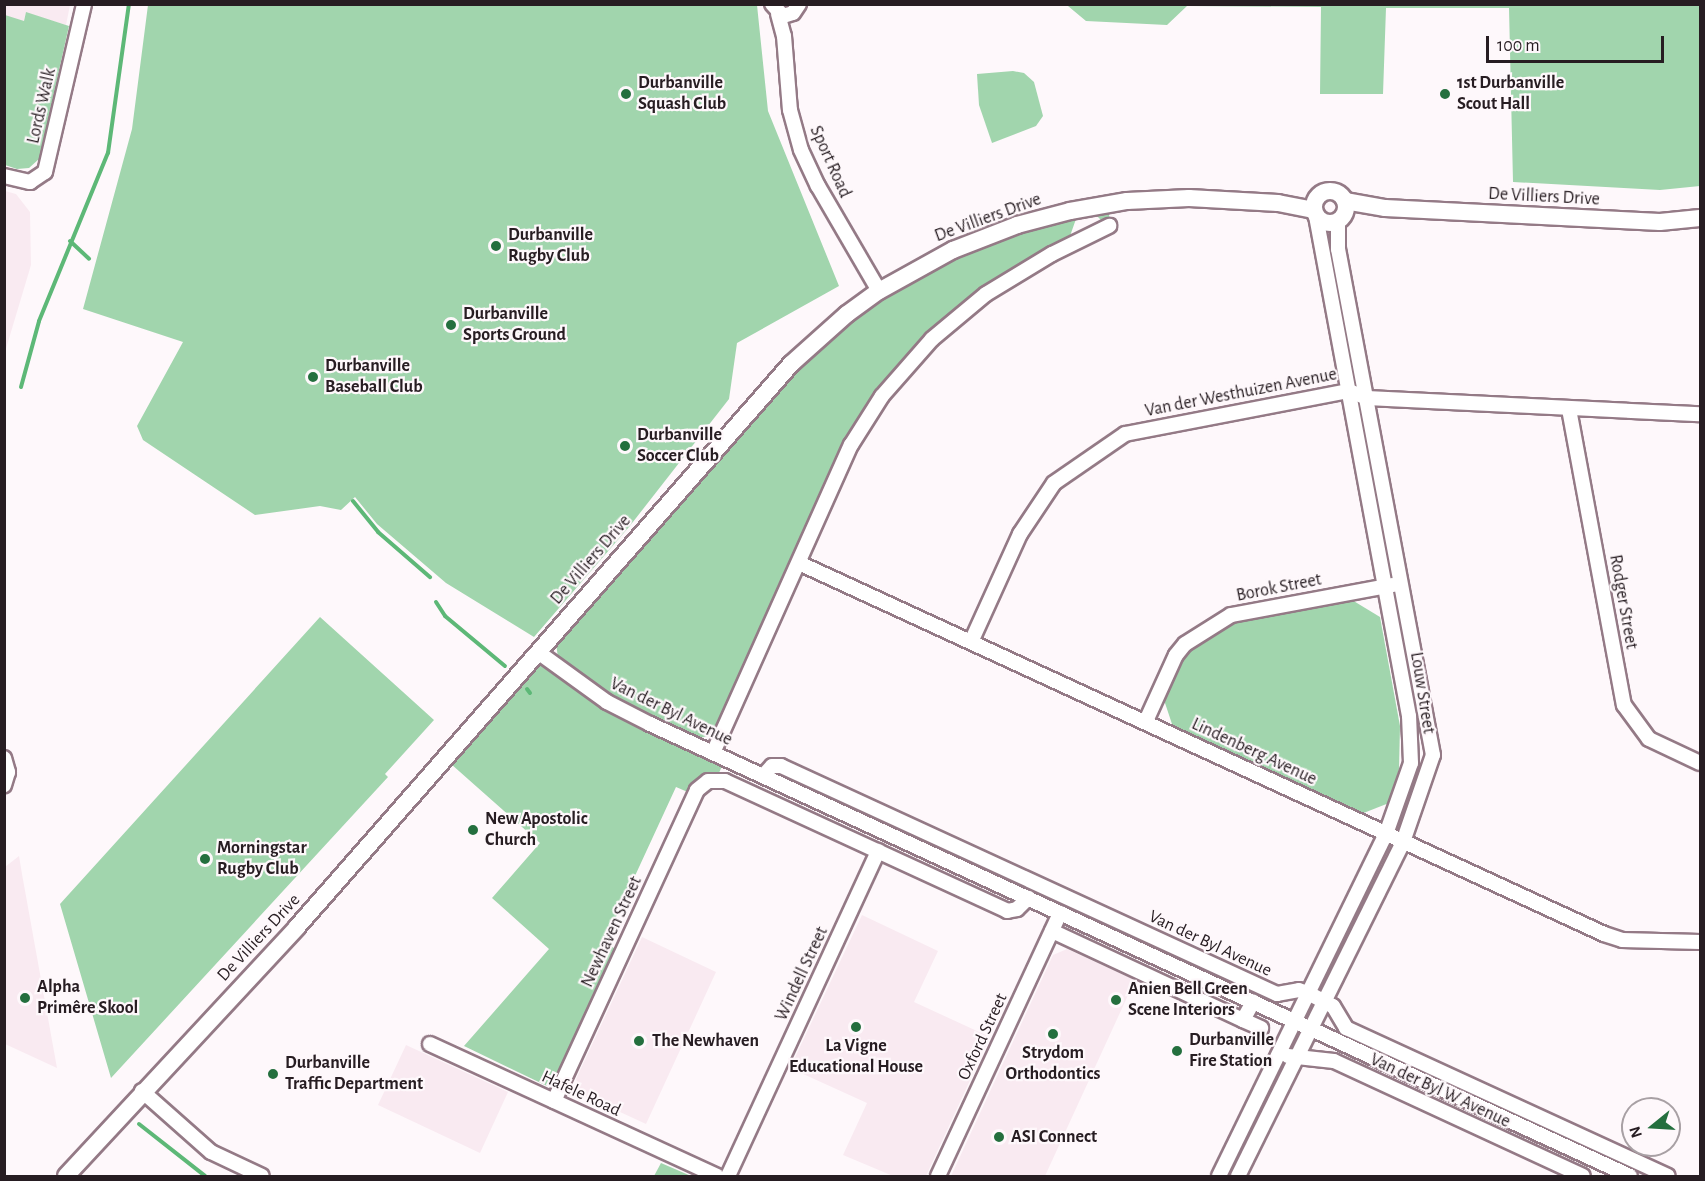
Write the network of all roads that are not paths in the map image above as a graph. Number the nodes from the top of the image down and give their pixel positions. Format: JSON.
{"nodes":[{"id":1,"x":84,"y":4,"type":"edge"},
{"id":2,"x":775,"y":9,"type":"edge"},
{"id":3,"x":796,"y":9,"type":"edge"},
{"id":4,"x":784,"y":36,"type":"junction"},
{"id":5,"x":4,"y":176,"type":"edge"},
{"id":6,"x":1316,"y":208,"type":"junction"},
{"id":7,"x":1342,"y":212,"type":"junction"},
{"id":8,"x":1701,"y":218,"type":"edge"},
{"id":9,"x":1109,"y":226,"type":"dead end"},
{"id":10,"x":879,"y":291,"type":"junction"},
{"id":11,"x":1349,"y":391,"type":"junction"},
{"id":12,"x":1367,"y":398,"type":"junction"},
{"id":13,"x":1569,"y":409,"type":"junction"},
{"id":14,"x":1701,"y":414,"type":"edge"},
{"id":15,"x":799,"y":563,"type":"junction"},
{"id":16,"x":1402,"y":583,"type":"junction"},
{"id":17,"x":1385,"y":586,"type":"junction"},
{"id":18,"x":971,"y":642,"type":"junction"},
{"id":19,"x":538,"y":652,"type":"junction"},
{"id":20,"x":1146,"y":721,"type":"junction"},
{"id":21,"x":712,"y":753,"type":"junction"},
{"id":22,"x":4,"y":758,"type":"edge"},
{"id":23,"x":1701,"y":763,"type":"edge"},
{"id":24,"x":763,"y":777,"type":"junction"},
{"id":25,"x":4,"y":785,"type":"edge"},
{"id":26,"x":1386,"y":834,"type":"junction"},
{"id":27,"x":1403,"y":842,"type":"junction"},
{"id":28,"x":878,"y":851,"type":"junction"},
{"id":29,"x":1028,"y":898,"type":"junction"},
{"id":30,"x":1060,"y":913,"type":"junction"},
{"id":31,"x":1052,"y":931,"type":"junction"},
{"id":32,"x":1701,"y":942,"type":"edge"},
{"id":33,"x":1310,"y":994,"type":"junction"},
{"id":34,"x":1325,"y":1000,"type":"junction"},
{"id":35,"x":1253,"y":1002,"type":"junction"},
{"id":36,"x":1243,"y":1020,"type":"junction"},
{"id":37,"x":1295,"y":1022,"type":"junction"},
{"id":38,"x":1261,"y":1028,"type":"dead end"},
{"id":39,"x":1311,"y":1029,"type":"junction"},
{"id":40,"x":430,"y":1044,"type":"dead end"},
{"id":41,"x":1279,"y":1052,"type":"junction"},
{"id":42,"x":1296,"y":1059,"type":"junction"},
{"id":43,"x":142,"y":1091,"type":"junction"},
{"id":44,"x":554,"y":1101,"type":"junction"},
{"id":45,"x":66,"y":1176,"type":"edge"},
{"id":46,"x":262,"y":1176,"type":"edge"},
{"id":47,"x":717,"y":1176,"type":"edge"},
{"id":48,"x":728,"y":1176,"type":"edge"},
{"id":49,"x":938,"y":1176,"type":"edge"},
{"id":50,"x":1219,"y":1176,"type":"edge"},
{"id":51,"x":1239,"y":1176,"type":"edge"},
{"id":52,"x":1583,"y":1176,"type":"edge"},
{"id":53,"x":1630,"y":1176,"type":"edge"},
{"id":54,"x":1668,"y":1176,"type":"edge"}],
"edges":[{"from":1,"to":5,"type":"street","name":"Lords Walk"},
{"from":2,"to":3,"type":"street"},
{"from":2,"to":4,"type":"street","name":"Sport Road"},
{"from":3,"to":4,"type":"street","name":"Sport Road"},
{"from":4,"to":10,"type":"street","name":"Sport Road"},
{"from":6,"to":7,"type":"street"},
{"from":6,"to":7,"type":"street"},
{"from":6,"to":10,"type":"street","name":"De Villiers Drive"},
{"from":6,"to":11,"type":"street","name":"Louw Street"},
{"from":7,"to":8,"type":"street","name":"De Villiers Drive"},
{"from":7,"to":12,"type":"street","name":"Louw Street"},
{"from":9,"to":15,"type":"street"},
{"from":10,"to":19,"type":"street","name":"De Villiers Drive"},
{"from":11,"to":12,"type":"street","name":"Van der Westhuizen Avenue"},
{"from":11,"to":17,"type":"street","name":"Louw Street"},
{"from":11,"to":18,"type":"street","name":"Van der Westhuizen Avenue"},
{"from":12,"to":13,"type":"street","name":"Van der Westhuizen Avenue"},
{"from":12,"to":16,"type":"street","name":"Louw Street"},
{"from":13,"to":14,"type":"street","name":"Van der Westhuizen Avenue"},
{"from":13,"to":23,"type":"street","name":"Rodger Street"},
{"from":15,"to":18,"type":"street","name":"Lindenberg Avenue"},
{"from":15,"to":21,"type":"street"},
{"from":16,"to":17,"type":"street","name":"Borok Street"},
{"from":16,"to":27,"type":"street","name":"Louw Street"},
{"from":17,"to":20,"type":"street","name":"Borok Street"},
{"from":17,"to":26,"type":"street","name":"Louw Street"},
{"from":18,"to":20,"type":"street","name":"Lindenberg Avenue"},
{"from":19,"to":21,"type":"street","name":"Van der Byl Avenue"},
{"from":19,"to":43,"type":"street","name":"De Villiers Drive"},
{"from":20,"to":26,"type":"street","name":"Lindenberg Avenue"},
{"from":21,"to":24,"type":"street","name":"Van der Byl Avenue"},
{"from":22,"to":25,"type":"street"},
{"from":24,"to":29,"type":"street","name":"Van der Byl Avenue"},
{"from":24,"to":33,"type":"street","name":"Van der Byl Avenue"},
{"from":26,"to":27,"type":"street","name":"Lindenberg Avenue"},
{"from":26,"to":33,"type":"street","name":"Louw Street"},
{"from":27,"to":32,"type":"street","name":"Lindenberg Avenue"},
{"from":27,"to":34,"type":"street","name":"Louw Street"},
{"from":28,"to":29,"type":"street"},
{"from":28,"to":44,"type":"street","name":"Newhaven Street"},
{"from":28,"to":48,"type":"street","name":"Windell Street"},
{"from":29,"to":30,"type":"street","name":"Van der Byl Avenue"},
{"from":30,"to":31,"type":"street","name":"Oxford Street"},
{"from":30,"to":35,"type":"street","name":"Van der Byl Avenue"},
{"from":31,"to":36,"type":"street"},
{"from":31,"to":49,"type":"street","name":"Oxford Street"},
{"from":33,"to":34,"type":"street","name":"Van der Byl Avenue"},
{"from":33,"to":37,"type":"street","name":"Louw Street"},
{"from":34,"to":39,"type":"street","name":"Louw Street"},
{"from":34,"to":54,"type":"street"},
{"from":35,"to":36,"type":"street"},
{"from":35,"to":37,"type":"street","name":"Van der Byl Avenue"},
{"from":36,"to":38,"type":"street"},
{"from":37,"to":39,"type":"street","name":"Van der Byl Avenue"},
{"from":37,"to":41,"type":"street","name":"Louw Street"},
{"from":39,"to":42,"type":"street","name":"Louw Street"},
{"from":39,"to":53,"type":"street","name":"Van der Byl Avenue"},
{"from":40,"to":44,"type":"street","name":"Hafele Road"},
{"from":41,"to":42,"type":"street","name":"Van der Byl W Avenue"},
{"from":41,"to":50,"type":"street","name":"Louw Street"},
{"from":42,"to":51,"type":"street","name":"Louw Street"},
{"from":42,"to":52,"type":"street","name":"Van der Byl W Avenue"},
{"from":43,"to":45,"type":"street","name":"De Villiers Drive"},
{"from":43,"to":46,"type":"street"},
{"from":44,"to":47,"type":"street","name":"Hafele Road"}]}
